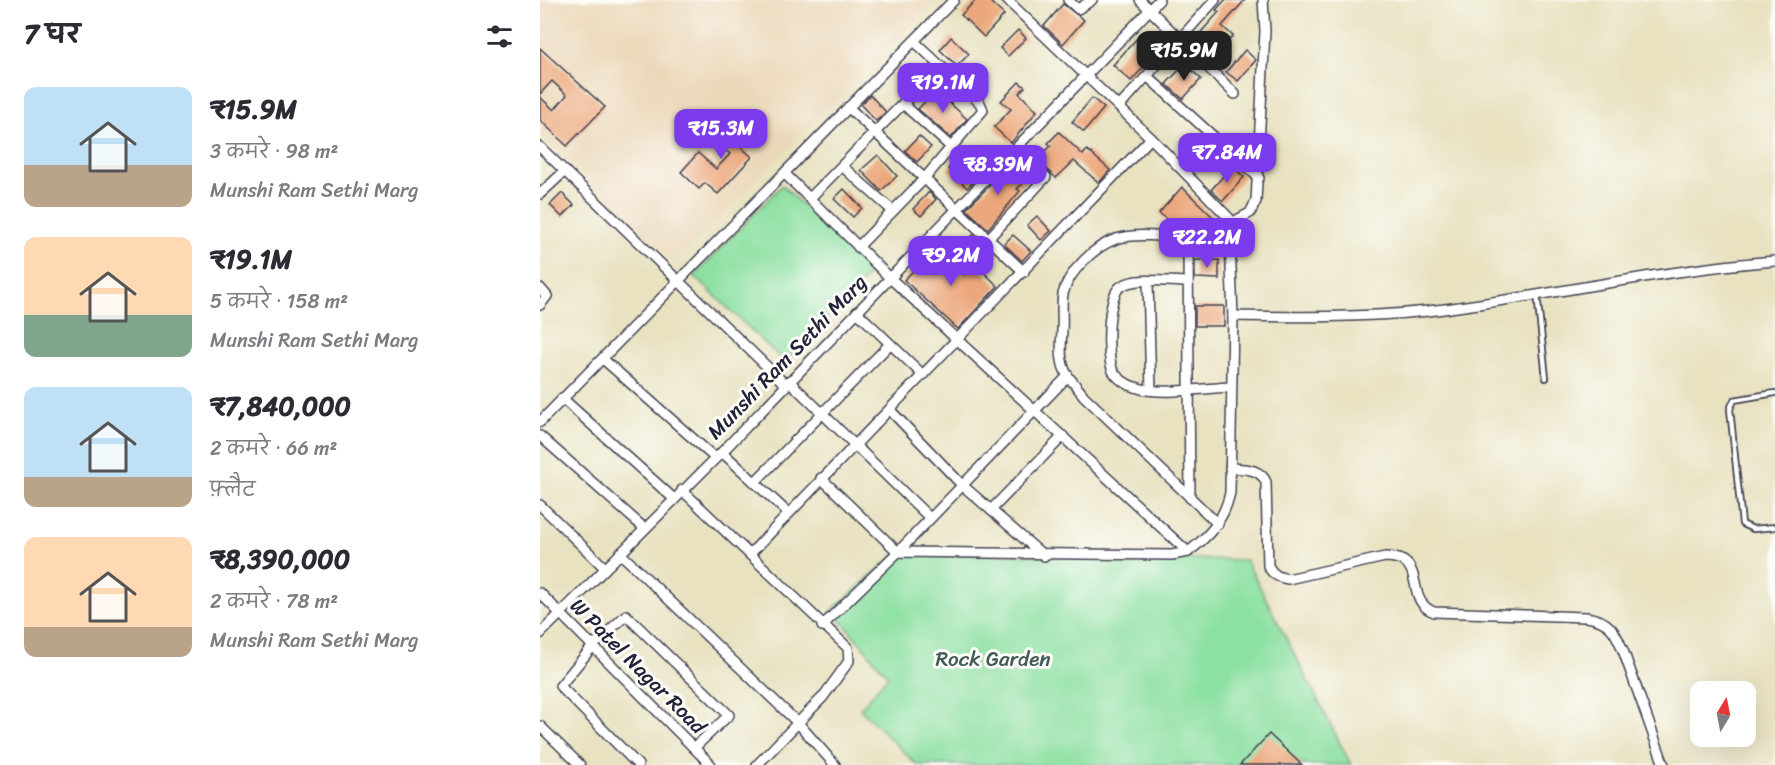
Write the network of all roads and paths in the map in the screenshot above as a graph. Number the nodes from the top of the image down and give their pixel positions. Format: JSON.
{"nodes":[{"id":1,"x":954,"y":0,"type":"edge"},
{"id":2,"x":1007,"y":0,"type":"edge"},
{"id":3,"x":1068,"y":0,"type":"edge"},
{"id":4,"x":1092,"y":0,"type":"edge"},
{"id":5,"x":1140,"y":0,"type":"edge"},
{"id":6,"x":1159,"y":0,"type":"edge"},
{"id":7,"x":1215,"y":0,"type":"edge"},
{"id":8,"x":1263,"y":0,"type":"edge"},
{"id":9,"x":1149,"y":9,"type":"junction"},
{"id":10,"x":1180,"y":39,"type":"junction"},
{"id":11,"x":914,"y":41,"type":"junction"},
{"id":12,"x":939,"y":67,"type":"junction"},
{"id":13,"x":1087,"y":75,"type":"junction"},
{"id":14,"x":1147,"y":76,"type":"junction"},
{"id":15,"x":1235,"y":94,"type":"dead end"},
{"id":16,"x":903,"y":104,"type":"junction"},
{"id":17,"x":848,"y":107,"type":"junction"},
{"id":18,"x":1119,"y":107,"type":"junction"},
{"id":19,"x":876,"y":133,"type":"junction"},
{"id":20,"x":1151,"y":138,"type":"junction"},
{"id":21,"x":540,"y":147,"type":"edge"},
{"id":22,"x":952,"y":148,"type":"junction"},
{"id":23,"x":1014,"y":150,"type":"junction"},
{"id":24,"x":843,"y":167,"type":"junction"},
{"id":25,"x":564,"y":171,"type":"junction"},
{"id":26,"x":785,"y":174,"type":"junction"},
{"id":27,"x":925,"y":178,"type":"junction"},
{"id":28,"x":1259,"y":178,"type":"junction"},
{"id":29,"x":540,"y":195,"type":"edge"},
{"id":30,"x":810,"y":198,"type":"junction"},
{"id":31,"x":956,"y":209,"type":"junction"},
{"id":32,"x":893,"y":211,"type":"junction"},
{"id":33,"x":1231,"y":223,"type":"junction"},
{"id":34,"x":988,"y":239,"type":"junction"},
{"id":35,"x":858,"y":248,"type":"junction"},
{"id":36,"x":1775,"y":261,"type":"edge"},
{"id":37,"x":1024,"y":272,"type":"junction"},
{"id":38,"x":888,"y":277,"type":"junction"},
{"id":39,"x":680,"y":282,"type":"junction"},
{"id":40,"x":1148,"y":282,"type":"junction"},
{"id":41,"x":1187,"y":282,"type":"junction"},
{"id":42,"x":540,"y":288,"type":"edge"},
{"id":43,"x":1537,"y":294,"type":"junction"},
{"id":44,"x":540,"y":305,"type":"edge"},
{"id":45,"x":857,"y":312,"type":"junction"},
{"id":46,"x":1233,"y":316,"type":"junction"},
{"id":47,"x":958,"y":340,"type":"junction"},
{"id":48,"x":890,"y":344,"type":"junction"},
{"id":49,"x":603,"y":359,"type":"junction"},
{"id":50,"x":923,"y":375,"type":"junction"},
{"id":51,"x":1068,"y":376,"type":"junction"},
{"id":52,"x":1546,"y":378,"type":"dead end"},
{"id":53,"x":787,"y":383,"type":"junction"},
{"id":54,"x":1231,"y":387,"type":"junction"},
{"id":55,"x":1190,"y":389,"type":"junction"},
{"id":56,"x":1151,"y":390,"type":"junction"},
{"id":57,"x":1775,"y":393,"type":"edge"},
{"id":58,"x":562,"y":398,"type":"junction"},
{"id":59,"x":1033,"y":409,"type":"junction"},
{"id":60,"x":890,"y":410,"type":"junction"},
{"id":61,"x":823,"y":413,"type":"junction"},
{"id":62,"x":540,"y":422,"type":"edge"},
{"id":63,"x":540,"y":436,"type":"edge"},
{"id":64,"x":1063,"y":436,"type":"junction"},
{"id":65,"x":856,"y":444,"type":"junction"},
{"id":66,"x":719,"y":455,"type":"junction"},
{"id":67,"x":1230,"y":468,"type":"junction"},
{"id":68,"x":821,"y":478,"type":"junction"},
{"id":69,"x":755,"y":482,"type":"junction"},
{"id":70,"x":962,"y":485,"type":"junction"},
{"id":71,"x":682,"y":490,"type":"junction"},
{"id":72,"x":673,"y":498,"type":"junction"},
{"id":73,"x":1190,"y":498,"type":"junction"},
{"id":74,"x":540,"y":505,"type":"edge"},
{"id":75,"x":991,"y":510,"type":"junction"},
{"id":76,"x":788,"y":513,"type":"junction"},
{"id":77,"x":930,"y":518,"type":"junction"},
{"id":78,"x":1218,"y":524,"type":"junction"},
{"id":79,"x":1775,"y":527,"type":"edge"},
{"id":80,"x":644,"y":528,"type":"junction"},
{"id":81,"x":898,"y":552,"type":"junction"},
{"id":82,"x":1188,"y":552,"type":"junction"},
{"id":83,"x":620,"y":553,"type":"junction"},
{"id":84,"x":750,"y":554,"type":"junction"},
{"id":85,"x":1044,"y":556,"type":"junction"},
{"id":86,"x":605,"y":568,"type":"junction"},
{"id":87,"x":540,"y":593,"type":"edge"},
{"id":88,"x":561,"y":613,"type":"junction"},
{"id":89,"x":822,"y":626,"type":"junction"},
{"id":90,"x":540,"y":634,"type":"edge"},
{"id":91,"x":593,"y":646,"type":"junction"},
{"id":92,"x":798,"y":723,"type":"junction"},
{"id":93,"x":540,"y":726,"type":"edge"},
{"id":94,"x":694,"y":748,"type":"junction"},
{"id":95,"x":580,"y":765,"type":"edge"},
{"id":96,"x":638,"y":765,"type":"edge"},
{"id":97,"x":711,"y":765,"type":"edge"},
{"id":98,"x":757,"y":765,"type":"edge"},
{"id":99,"x":835,"y":765,"type":"edge"},
{"id":100,"x":1664,"y":765,"type":"edge"}],
"edges":[{"from":1,"to":11,"type":"street"},
{"from":2,"to":13,"type":"street"},
{"from":3,"to":4,"type":"street"},
{"from":5,"to":9,"type":"street"},
{"from":6,"to":9,"type":"street","name":"Munshi Ram Sethi Marg"},
{"from":7,"to":10,"type":"street"},
{"from":8,"to":28,"type":"street"},
{"from":9,"to":10,"type":"street"},
{"from":9,"to":13,"type":"street","name":"Munshi Ram Sethi Marg"},
{"from":10,"to":14,"type":"street"},
{"from":10,"to":15,"type":"street"},
{"from":11,"to":12,"type":"street"},
{"from":11,"to":17,"type":"street"},
{"from":12,"to":16,"type":"street"},
{"from":12,"to":22,"type":"street"},
{"from":13,"to":18,"type":"street"},
{"from":13,"to":23,"type":"street","name":"Munshi Ram Sethi Marg"},
{"from":14,"to":18,"type":"street"},
{"from":14,"to":28,"type":"street"},
{"from":16,"to":19,"type":"street"},
{"from":16,"to":22,"type":"street"},
{"from":17,"to":19,"type":"street"},
{"from":17,"to":26,"type":"street"},
{"from":18,"to":20,"type":"street"},
{"from":19,"to":24,"type":"street"},
{"from":19,"to":27,"type":"street"},
{"from":20,"to":33,"type":"street"},
{"from":20,"to":37,"type":"street"},
{"from":21,"to":25,"type":"street"},
{"from":22,"to":27,"type":"street"},
{"from":23,"to":31,"type":"street","name":"Munshi Ram Sethi Marg"},
{"from":23,"to":34,"type":"street"},
{"from":24,"to":30,"type":"street"},
{"from":24,"to":32,"type":"street"},
{"from":25,"to":29,"type":"street"},
{"from":25,"to":39,"type":"street"},
{"from":26,"to":30,"type":"street"},
{"from":26,"to":39,"type":"street"},
{"from":27,"to":31,"type":"street"},
{"from":27,"to":32,"type":"street"},
{"from":28,"to":33,"type":"street"},
{"from":30,"to":35,"type":"street"},
{"from":31,"to":34,"type":"street"},
{"from":31,"to":38,"type":"street","name":"Munshi Ram Sethi Marg"},
{"from":32,"to":35,"type":"street"},
{"from":33,"to":46,"type":"street"},
{"from":34,"to":37,"type":"street"},
{"from":35,"to":38,"type":"street"},
{"from":36,"to":43,"type":"street"},
{"from":37,"to":47,"type":"street"},
{"from":38,"to":45,"type":"street","name":"Munshi Ram Sethi Marg"},
{"from":38,"to":47,"type":"street"},
{"from":39,"to":49,"type":"street"},
{"from":39,"to":53,"type":"street"},
{"from":40,"to":41,"type":"street"},
{"from":40,"to":56,"type":"street"},
{"from":40,"to":56,"type":"street"},
{"from":41,"to":51,"type":"street"},
{"from":41,"to":55,"type":"street"},
{"from":42,"to":44,"type":"street"},
{"from":43,"to":46,"type":"street"},
{"from":43,"to":52,"type":"lane"},
{"from":45,"to":48,"type":"street"},
{"from":45,"to":53,"type":"street","name":"Munshi Ram Sethi Marg"},
{"from":46,"to":54,"type":"street"},
{"from":47,"to":50,"type":"street"},
{"from":47,"to":59,"type":"street"},
{"from":48,"to":50,"type":"street"},
{"from":48,"to":61,"type":"street"},
{"from":49,"to":58,"type":"street"},
{"from":49,"to":66,"type":"street"},
{"from":50,"to":60,"type":"street"},
{"from":51,"to":59,"type":"street"},
{"from":51,"to":73,"type":"street"},
{"from":53,"to":61,"type":"street"},
{"from":53,"to":66,"type":"street","name":"Munshi Ram Sethi Marg"},
{"from":54,"to":55,"type":"street"},
{"from":54,"to":67,"type":"street"},
{"from":55,"to":56,"type":"street"},
{"from":55,"to":73,"type":"street"},
{"from":57,"to":79,"type":"lane"},
{"from":58,"to":62,"type":"street"},
{"from":58,"to":72,"type":"street"},
{"from":59,"to":64,"type":"street"},
{"from":59,"to":70,"type":"street"},
{"from":60,"to":65,"type":"street"},
{"from":60,"to":70,"type":"street"},
{"from":61,"to":65,"type":"street"},
{"from":61,"to":69,"type":"street"},
{"from":63,"to":80,"type":"street"},
{"from":64,"to":75,"type":"street"},
{"from":64,"to":82,"type":"street"},
{"from":65,"to":68,"type":"street"},
{"from":65,"to":77,"type":"street"},
{"from":66,"to":69,"type":"street"},
{"from":66,"to":71,"type":"street","name":"Munshi Ram Sethi Marg"},
{"from":67,"to":78,"type":"street"},
{"from":67,"to":100,"type":"street"},
{"from":68,"to":76,"type":"street"},
{"from":68,"to":81,"type":"street"},
{"from":69,"to":76,"type":"street"},
{"from":70,"to":75,"type":"street"},
{"from":70,"to":77,"type":"street"},
{"from":71,"to":72,"type":"street","name":"Munshi Ram Sethi Marg"},
{"from":71,"to":84,"type":"street"},
{"from":72,"to":80,"type":"street","name":"Munshi Ram Sethi Marg"},
{"from":73,"to":78,"type":"street"},
{"from":74,"to":86,"type":"street"},
{"from":75,"to":85,"type":"street"},
{"from":76,"to":84,"type":"street"},
{"from":77,"to":81,"type":"street"},
{"from":78,"to":82,"type":"street"},
{"from":80,"to":83,"type":"street","name":"Munshi Ram Sethi Marg"},
{"from":81,"to":85,"type":"street"},
{"from":81,"to":89,"type":"street"},
{"from":82,"to":85,"type":"street"},
{"from":83,"to":86,"type":"street","name":"Munshi Ram Sethi Marg"},
{"from":83,"to":92,"type":"street"},
{"from":84,"to":89,"type":"street"},
{"from":86,"to":88,"type":"street","name":"Munshi Ram Sethi Marg"},
{"from":87,"to":88,"type":"street","name":"W Patel Nagar Road"},
{"from":88,"to":90,"type":"street","name":"Munshi Ram Sethi Marg"},
{"from":88,"to":91,"type":"street","name":"W Patel Nagar Road"},
{"from":89,"to":92,"type":"street"},
{"from":91,"to":94,"type":"street","name":"W Patel Nagar Road"},
{"from":91,"to":94,"type":"street"},
{"from":91,"to":96,"type":"street"},
{"from":92,"to":98,"type":"street"},
{"from":92,"to":99,"type":"street"},
{"from":93,"to":95,"type":"street"},
{"from":94,"to":97,"type":"street","name":"W Patel Nagar Road"}]}
